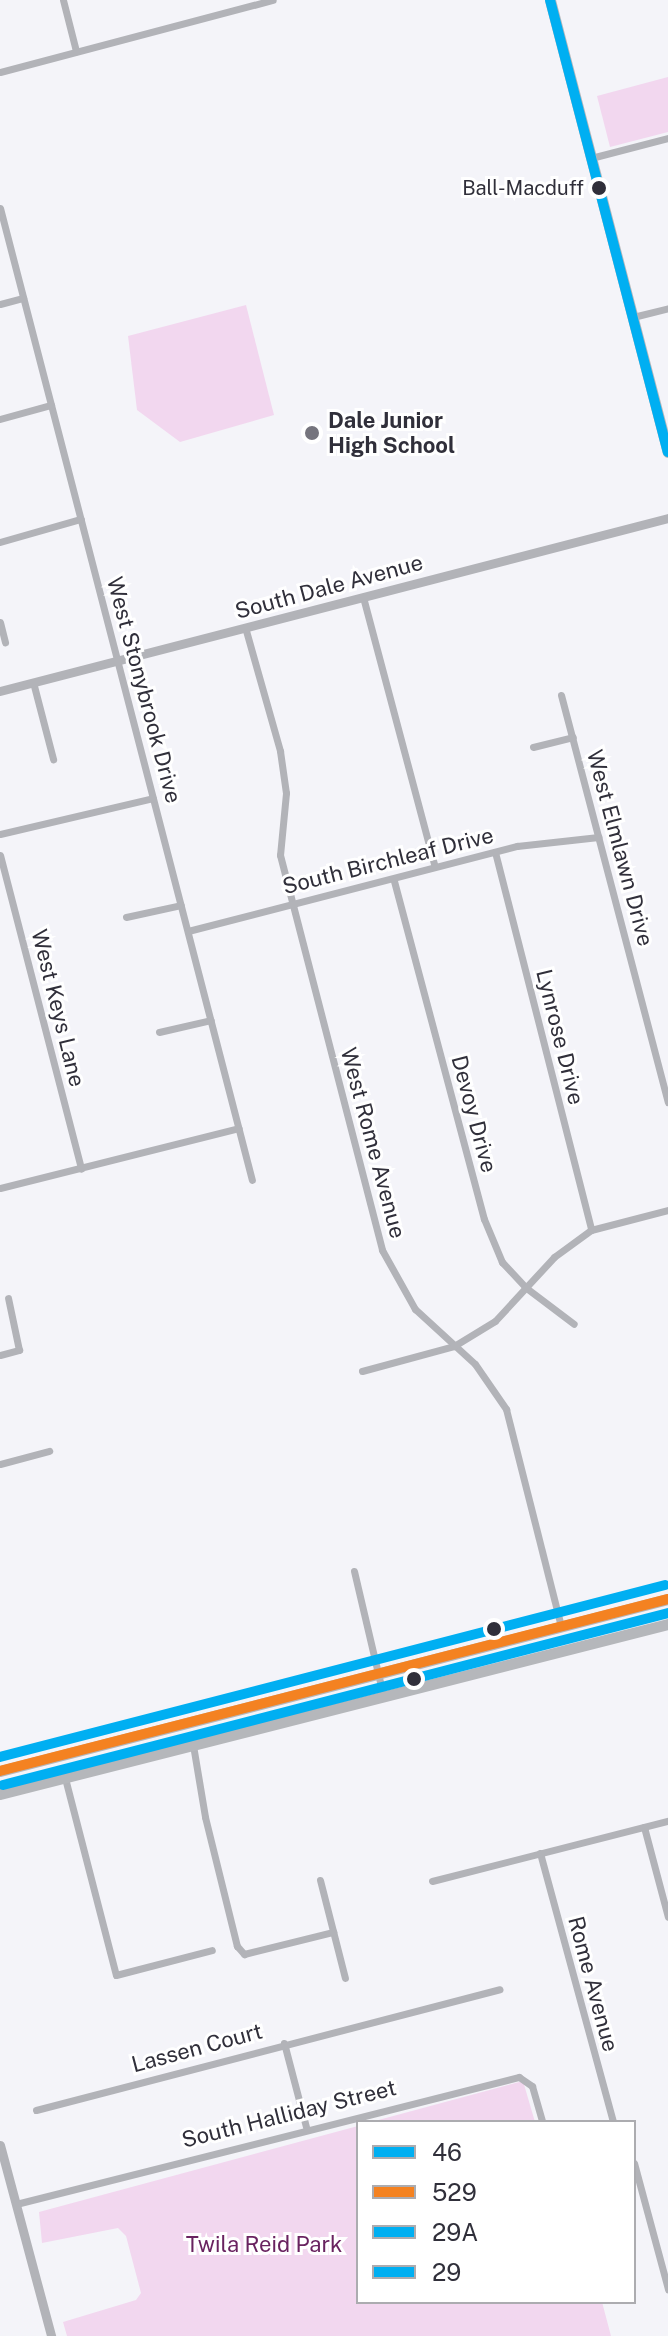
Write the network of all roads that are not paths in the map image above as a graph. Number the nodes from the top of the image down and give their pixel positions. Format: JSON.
{"nodes":[{"id":1,"x":63,"y":0,"type":"edge"},
{"id":2,"x":273,"y":0,"type":"edge"},
{"id":3,"x":550,"y":0,"type":"edge"},
{"id":4,"x":76,"y":51,"type":"junction"},
{"id":5,"x":0,"y":72,"type":"edge"},
{"id":6,"x":668,"y":138,"type":"edge"},
{"id":7,"x":591,"y":158,"type":"junction"},
{"id":8,"x":0,"y":208,"type":"edge"},
{"id":9,"x":23,"y":298,"type":"junction"},
{"id":10,"x":0,"y":304,"type":"edge"},
{"id":11,"x":668,"y":308,"type":"edge"},
{"id":12,"x":633,"y":317,"type":"junction"},
{"id":13,"x":51,"y":405,"type":"junction"},
{"id":14,"x":0,"y":419,"type":"edge"},
{"id":15,"x":668,"y":452,"type":"edge"},
{"id":16,"x":668,"y":518,"type":"edge"},
{"id":17,"x":81,"y":519,"type":"junction"},
{"id":18,"x":0,"y":542,"type":"edge"},
{"id":19,"x":363,"y":597,"type":"junction"},
{"id":20,"x":0,"y":622,"type":"edge"},
{"id":21,"x":245,"y":627,"type":"junction"},
{"id":22,"x":5,"y":642,"type":"dead end"},
{"id":23,"x":117,"y":661,"type":"junction"},
{"id":24,"x":33,"y":682,"type":"junction"},
{"id":25,"x":0,"y":691,"type":"edge"},
{"id":26,"x":561,"y":695,"type":"dead end"},
{"id":27,"x":573,"y":737,"type":"junction"},
{"id":28,"x":533,"y":747,"type":"dead end"},
{"id":29,"x":53,"y":759,"type":"dead end"},
{"id":30,"x":153,"y":798,"type":"junction"},
{"id":31,"x":0,"y":834,"type":"edge"},
{"id":32,"x":599,"y":837,"type":"junction"},
{"id":33,"x":495,"y":852,"type":"junction"},
{"id":34,"x":0,"y":855,"type":"edge"},
{"id":35,"x":435,"y":867,"type":"junction"},
{"id":36,"x":394,"y":881,"type":"junction"},
{"id":37,"x":292,"y":904,"type":"junction"},
{"id":38,"x":181,"y":905,"type":"junction"},
{"id":39,"x":126,"y":917,"type":"dead end"},
{"id":40,"x":188,"y":931,"type":"junction"},
{"id":41,"x":211,"y":1020,"type":"junction"},
{"id":42,"x":159,"y":1032,"type":"dead end"},
{"id":43,"x":668,"y":1102,"type":"edge"},
{"id":44,"x":239,"y":1128,"type":"junction"},
{"id":45,"x":81,"y":1169,"type":"junction"},
{"id":46,"x":252,"y":1180,"type":"dead end"},
{"id":47,"x":0,"y":1188,"type":"edge"},
{"id":48,"x":668,"y":1210,"type":"edge"},
{"id":49,"x":591,"y":1230,"type":"junction"},
{"id":50,"x":525,"y":1287,"type":"junction"},
{"id":51,"x":8,"y":1298,"type":"dead end"},
{"id":52,"x":574,"y":1324,"type":"dead end"},
{"id":53,"x":454,"y":1346,"type":"junction"},
{"id":54,"x":0,"y":1355,"type":"edge"},
{"id":55,"x":362,"y":1371,"type":"dead end"},
{"id":56,"x":49,"y":1451,"type":"dead end"},
{"id":57,"x":0,"y":1464,"type":"edge"},
{"id":58,"x":354,"y":1571,"type":"dead end"},
{"id":59,"x":668,"y":1599,"type":"edge"},
{"id":60,"x":668,"y":1624,"type":"edge"},
{"id":61,"x":561,"y":1627,"type":"junction"},
{"id":62,"x":378,"y":1676,"type":"junction"},
{"id":63,"x":383,"y":1695,"type":"junction"},
{"id":64,"x":193,"y":1745,"type":"junction"},
{"id":65,"x":0,"y":1771,"type":"edge"},
{"id":66,"x":65,"y":1778,"type":"junction"},
{"id":67,"x":0,"y":1794,"type":"edge"},
{"id":68,"x":668,"y":1821,"type":"edge"},
{"id":69,"x":644,"y":1827,"type":"junction"},
{"id":70,"x":540,"y":1853,"type":"junction"},
{"id":71,"x":320,"y":1880,"type":"dead end"},
{"id":72,"x":432,"y":1881,"type":"dead end"},
{"id":73,"x":668,"y":1917,"type":"edge"},
{"id":74,"x":333,"y":1932,"type":"junction"},
{"id":75,"x":212,"y":1950,"type":"dead end"},
{"id":76,"x":345,"y":1978,"type":"dead end"},
{"id":77,"x":499,"y":1989,"type":"dead end"},
{"id":78,"x":284,"y":2043,"type":"junction"},
{"id":79,"x":36,"y":2110,"type":"dead end"},
{"id":80,"x":541,"y":2120,"type":"edge"},
{"id":81,"x":612,"y":2120,"type":"edge"},
{"id":82,"x":306,"y":2127,"type":"junction"},
{"id":83,"x":0,"y":2145,"type":"edge"},
{"id":84,"x":636,"y":2169,"type":"edge"},
{"id":85,"x":16,"y":2204,"type":"junction"},
{"id":86,"x":668,"y":2289,"type":"edge"},
{"id":87,"x":51,"y":2336,"type":"edge"}],
"edges":[{"from":1,"to":4,"type":"street"},
{"from":2,"to":4,"type":"street"},
{"from":3,"to":7,"type":"main road"},
{"from":4,"to":5,"type":"street"},
{"from":6,"to":7,"type":"street"},
{"from":7,"to":12,"type":"main road"},
{"from":8,"to":9,"type":"street","name":"West Stonybrook Drive"},
{"from":9,"to":10,"type":"street"},
{"from":9,"to":13,"type":"street","name":"West Stonybrook Drive"},
{"from":11,"to":12,"type":"street"},
{"from":12,"to":15,"type":"main road"},
{"from":13,"to":14,"type":"street"},
{"from":13,"to":17,"type":"street","name":"West Stonybrook Drive"},
{"from":16,"to":19,"type":"street","name":"South Dale Avenue"},
{"from":17,"to":18,"type":"street"},
{"from":17,"to":23,"type":"street","name":"West Stonybrook Drive"},
{"from":19,"to":21,"type":"street","name":"South Dale Avenue"},
{"from":19,"to":35,"type":"street"},
{"from":20,"to":22,"type":"street"},
{"from":21,"to":23,"type":"street","name":"South Dale Avenue"},
{"from":21,"to":37,"type":"street","name":"West Rome Avenue"},
{"from":23,"to":24,"type":"street","name":"South Dale Avenue"},
{"from":23,"to":30,"type":"street","name":"West Stonybrook Drive"},
{"from":24,"to":25,"type":"street","name":"South Dale Avenue"},
{"from":24,"to":29,"type":"street"},
{"from":26,"to":27,"type":"street","name":"West Elmlawn Drive"},
{"from":27,"to":28,"type":"street"},
{"from":27,"to":32,"type":"street","name":"West Elmlawn Drive"},
{"from":30,"to":31,"type":"street"},
{"from":30,"to":38,"type":"street","name":"West Stonybrook Drive"},
{"from":32,"to":33,"type":"street","name":"South Birchleaf Drive"},
{"from":32,"to":43,"type":"street","name":"West Elmlawn Drive"},
{"from":33,"to":35,"type":"street","name":"South Birchleaf Drive"},
{"from":33,"to":49,"type":"street","name":"Lynrose Drive"},
{"from":34,"to":45,"type":"street","name":"West Keys Lane"},
{"from":35,"to":36,"type":"street","name":"South Birchleaf Drive"},
{"from":36,"to":37,"type":"street","name":"South Birchleaf Drive"},
{"from":36,"to":50,"type":"street","name":"Devoy Drive"},
{"from":37,"to":40,"type":"street","name":"South Birchleaf Drive"},
{"from":37,"to":53,"type":"street","name":"West Rome Avenue"},
{"from":38,"to":39,"type":"street"},
{"from":38,"to":40,"type":"street","name":"West Stonybrook Drive"},
{"from":40,"to":41,"type":"street","name":"West Stonybrook Drive"},
{"from":41,"to":42,"type":"street"},
{"from":41,"to":44,"type":"street","name":"West Stonybrook Drive"},
{"from":44,"to":45,"type":"street"},
{"from":44,"to":46,"type":"street","name":"West Stonybrook Drive"},
{"from":45,"to":47,"type":"street"},
{"from":48,"to":49,"type":"street"},
{"from":49,"to":50,"type":"street"},
{"from":50,"to":52,"type":"street","name":"Devoy Drive"},
{"from":50,"to":53,"type":"street"},
{"from":51,"to":54,"type":"street"},
{"from":53,"to":55,"type":"street"},
{"from":53,"to":61,"type":"street","name":"West Rome Avenue"},
{"from":56,"to":57,"type":"street"},
{"from":58,"to":62,"type":"street"},
{"from":59,"to":61,"type":"main road"},
{"from":60,"to":63,"type":"main road"},
{"from":61,"to":62,"type":"main road"},
{"from":62,"to":63,"type":"street"},
{"from":62,"to":65,"type":"main road"},
{"from":63,"to":64,"type":"main road"},
{"from":64,"to":66,"type":"main road"},
{"from":64,"to":74,"type":"street"},
{"from":66,"to":67,"type":"main road"},
{"from":66,"to":75,"type":"street"},
{"from":68,"to":69,"type":"street"},
{"from":69,"to":70,"type":"street"},
{"from":69,"to":73,"type":"street"},
{"from":70,"to":72,"type":"street"},
{"from":70,"to":81,"type":"street","name":"Rome Avenue"},
{"from":71,"to":74,"type":"street"},
{"from":74,"to":76,"type":"street"},
{"from":77,"to":78,"type":"street"},
{"from":78,"to":79,"type":"street","name":"Lassen Court"},
{"from":78,"to":82,"type":"street","name":"Lassen Court"},
{"from":80,"to":82,"type":"street","name":"South Halliday Street"},
{"from":82,"to":85,"type":"street","name":"South Halliday Street"},
{"from":83,"to":85,"type":"street"},
{"from":84,"to":86,"type":"street"},
{"from":85,"to":87,"type":"street"}]}
